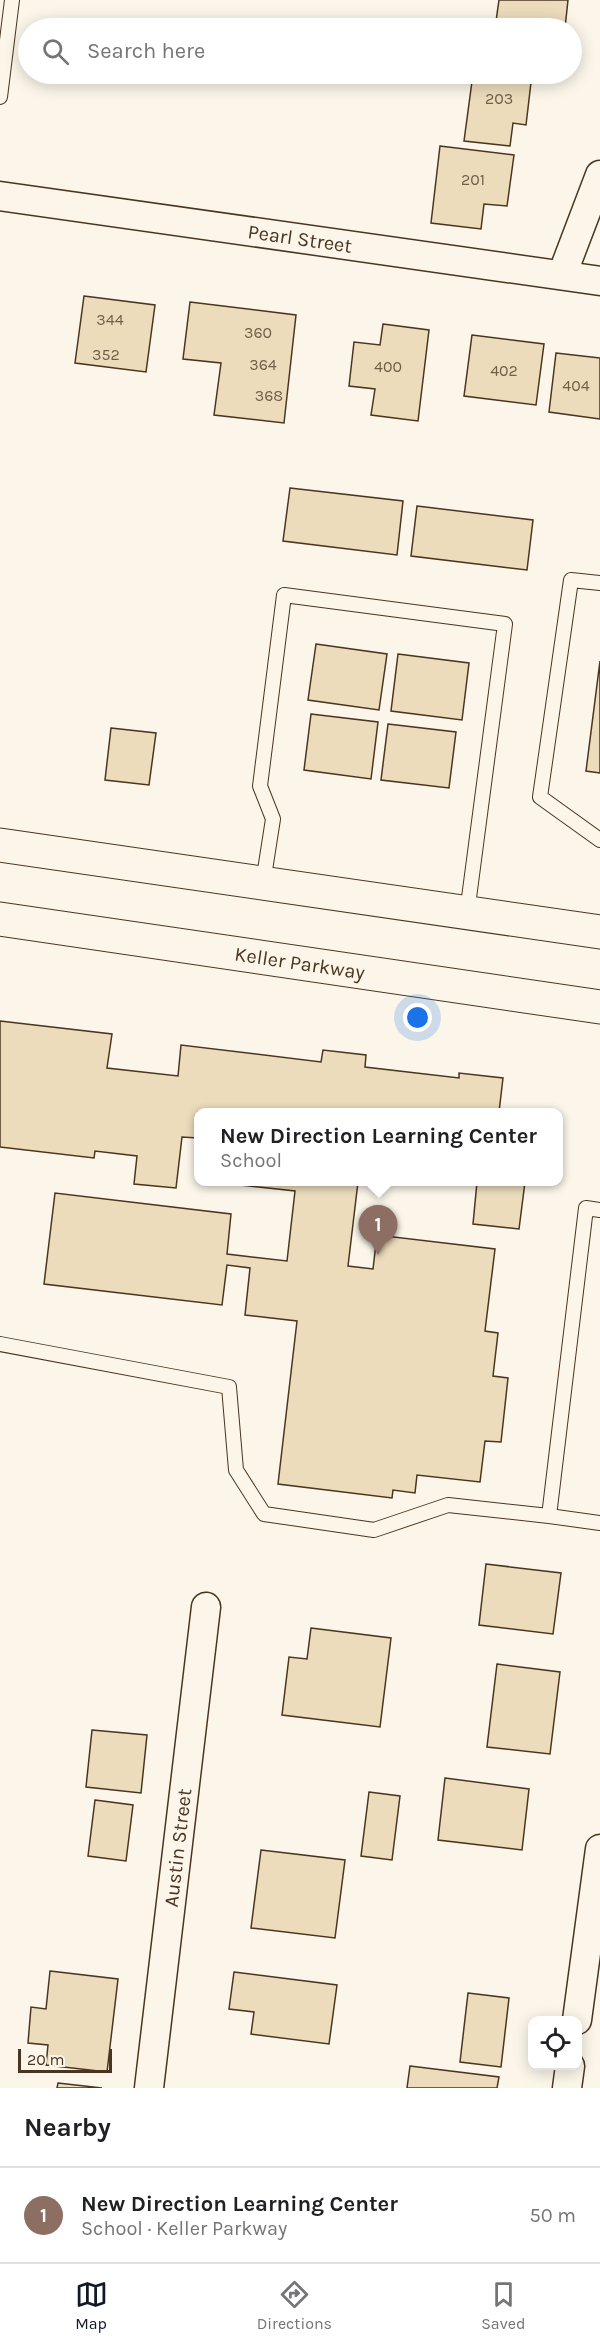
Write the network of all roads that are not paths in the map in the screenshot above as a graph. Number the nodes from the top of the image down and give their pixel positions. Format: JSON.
{"nodes":[{"id":1,"x":12,"y":0,"type":"edge"},
{"id":2,"x":4,"y":28,"type":"edge"},
{"id":3,"x":0,"y":97,"type":"edge"},
{"id":4,"x":600,"y":175,"type":"edge"},
{"id":5,"x":0,"y":196,"type":"edge"},
{"id":6,"x":562,"y":275,"type":"junction"},
{"id":7,"x":600,"y":280,"type":"edge"},
{"id":8,"x":600,"y":584,"type":"edge"},
{"id":9,"x":600,"y":840,"type":"edge"},
{"id":10,"x":0,"y":845,"type":"edge"},
{"id":11,"x":263,"y":883,"type":"junction"},
{"id":12,"x":467,"y":913,"type":"junction"},
{"id":13,"x":0,"y":919,"type":"edge"},
{"id":14,"x":600,"y":932,"type":"edge"},
{"id":15,"x":600,"y":1007,"type":"edge"},
{"id":16,"x":600,"y":1210,"type":"edge"},
{"id":17,"x":0,"y":1344,"type":"edge"},
{"id":18,"x":549,"y":1516,"type":"junction"},
{"id":19,"x":600,"y":1522,"type":"edge"},
{"id":20,"x":206,"y":1607,"type":"dead end"},
{"id":21,"x":600,"y":1849,"type":"edge"},
{"id":22,"x":592,"y":1968,"type":"edge"},
{"id":23,"x":578,"y":2016,"type":"edge"},
{"id":24,"x":569,"y":2070,"type":"edge"},
{"id":25,"x":149,"y":2088,"type":"edge"},
{"id":26,"x":567,"y":2088,"type":"edge"}],
"edges":[{"from":1,"to":2,"type":"lane"},
{"from":2,"to":3,"type":"lane"},
{"from":4,"to":6,"type":"street"},
{"from":5,"to":6,"type":"street","name":"Pearl Street"},
{"from":6,"to":7,"type":"street","name":"Pearl Street"},
{"from":8,"to":9,"type":"lane"},
{"from":10,"to":11,"type":"main road"},
{"from":11,"to":12,"type":"main road"},
{"from":11,"to":12,"type":"lane"},
{"from":12,"to":14,"type":"main road"},
{"from":13,"to":15,"type":"main road","name":"Keller Parkway"},
{"from":16,"to":18,"type":"lane"},
{"from":17,"to":18,"type":"lane"},
{"from":18,"to":19,"type":"lane"},
{"from":20,"to":25,"type":"street","name":"Austin Street"},
{"from":21,"to":22,"type":"street"},
{"from":22,"to":23,"type":"street"},
{"from":24,"to":26,"type":"street"}]}
